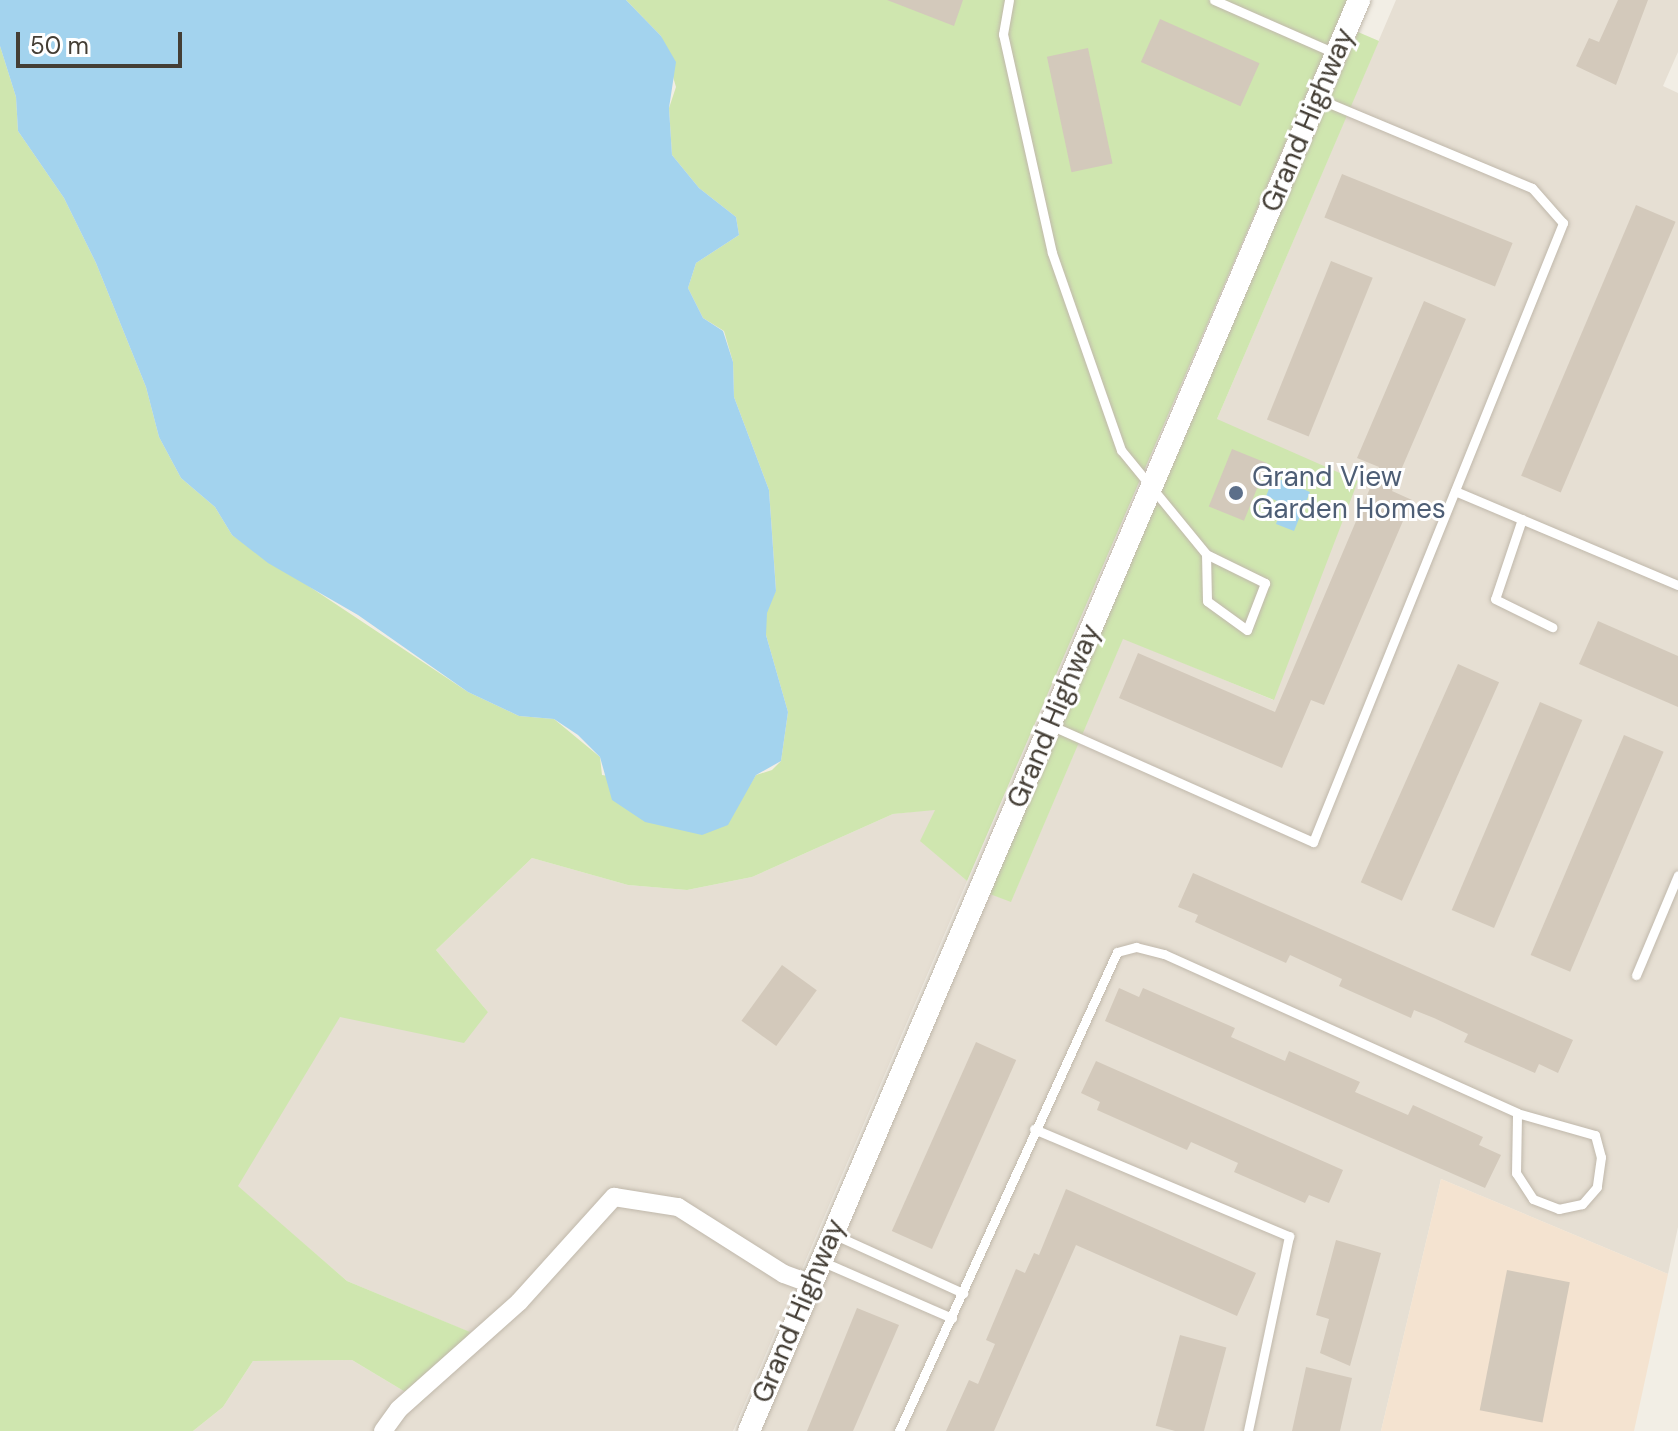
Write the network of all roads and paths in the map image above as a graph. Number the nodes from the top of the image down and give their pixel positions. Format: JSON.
{"nodes":[{"id":1,"x":1009,"y":0,"type":"edge"},
{"id":2,"x":1214,"y":0,"type":"edge"},
{"id":3,"x":1359,"y":0,"type":"edge"},
{"id":4,"x":1336,"y":54,"type":"junction"},
{"id":5,"x":1317,"y":98,"type":"junction"},
{"id":6,"x":1152,"y":486,"type":"junction"},
{"id":7,"x":1455,"y":491,"type":"junction"},
{"id":8,"x":1522,"y":519,"type":"junction"},
{"id":9,"x":1206,"y":554,"type":"junction"},
{"id":10,"x":1678,"y":585,"type":"edge"},
{"id":11,"x":1552,"y":627,"type":"dead end"},
{"id":12,"x":1050,"y":725,"type":"junction"},
{"id":13,"x":1678,"y":875,"type":"edge"},
{"id":14,"x":1636,"y":975,"type":"dead end"},
{"id":15,"x":1517,"y":1113,"type":"junction"},
{"id":16,"x":1034,"y":1129,"type":"junction"},
{"id":17,"x":832,"y":1234,"type":"junction"},
{"id":18,"x":821,"y":1261,"type":"junction"},
{"id":19,"x":811,"y":1284,"type":"junction"},
{"id":20,"x":963,"y":1293,"type":"junction"},
{"id":21,"x":952,"y":1318,"type":"junction"},
{"id":22,"x":383,"y":1431,"type":"edge"},
{"id":23,"x":749,"y":1431,"type":"edge"},
{"id":24,"x":899,"y":1431,"type":"edge"},
{"id":25,"x":1248,"y":1431,"type":"edge"}],
"edges":[{"from":1,"to":6,"type":"lane"},
{"from":2,"to":4,"type":"lane"},
{"from":3,"to":4,"type":"street","name":"Grand Highway"},
{"from":4,"to":5,"type":"street","name":"Grand Highway"},
{"from":5,"to":6,"type":"street","name":"Grand Highway"},
{"from":5,"to":7,"type":"lane"},
{"from":6,"to":9,"type":"lane"},
{"from":6,"to":12,"type":"street","name":"Grand Highway"},
{"from":7,"to":8,"type":"lane"},
{"from":7,"to":12,"type":"lane"},
{"from":8,"to":10,"type":"lane"},
{"from":8,"to":11,"type":"lane"},
{"from":9,"to":9,"type":"lane"},
{"from":12,"to":17,"type":"street","name":"Grand Highway"},
{"from":13,"to":14,"type":"lane"},
{"from":15,"to":15,"type":"lane"},
{"from":15,"to":16,"type":"lane"},
{"from":16,"to":20,"type":"lane"},
{"from":16,"to":25,"type":"lane"},
{"from":17,"to":18,"type":"street","name":"Grand Highway"},
{"from":17,"to":20,"type":"lane"},
{"from":18,"to":19,"type":"street","name":"Grand Highway"},
{"from":18,"to":21,"type":"lane"},
{"from":19,"to":22,"type":"street"},
{"from":19,"to":23,"type":"street","name":"Grand Highway"},
{"from":20,"to":21,"type":"lane"},
{"from":21,"to":24,"type":"lane"}]}
